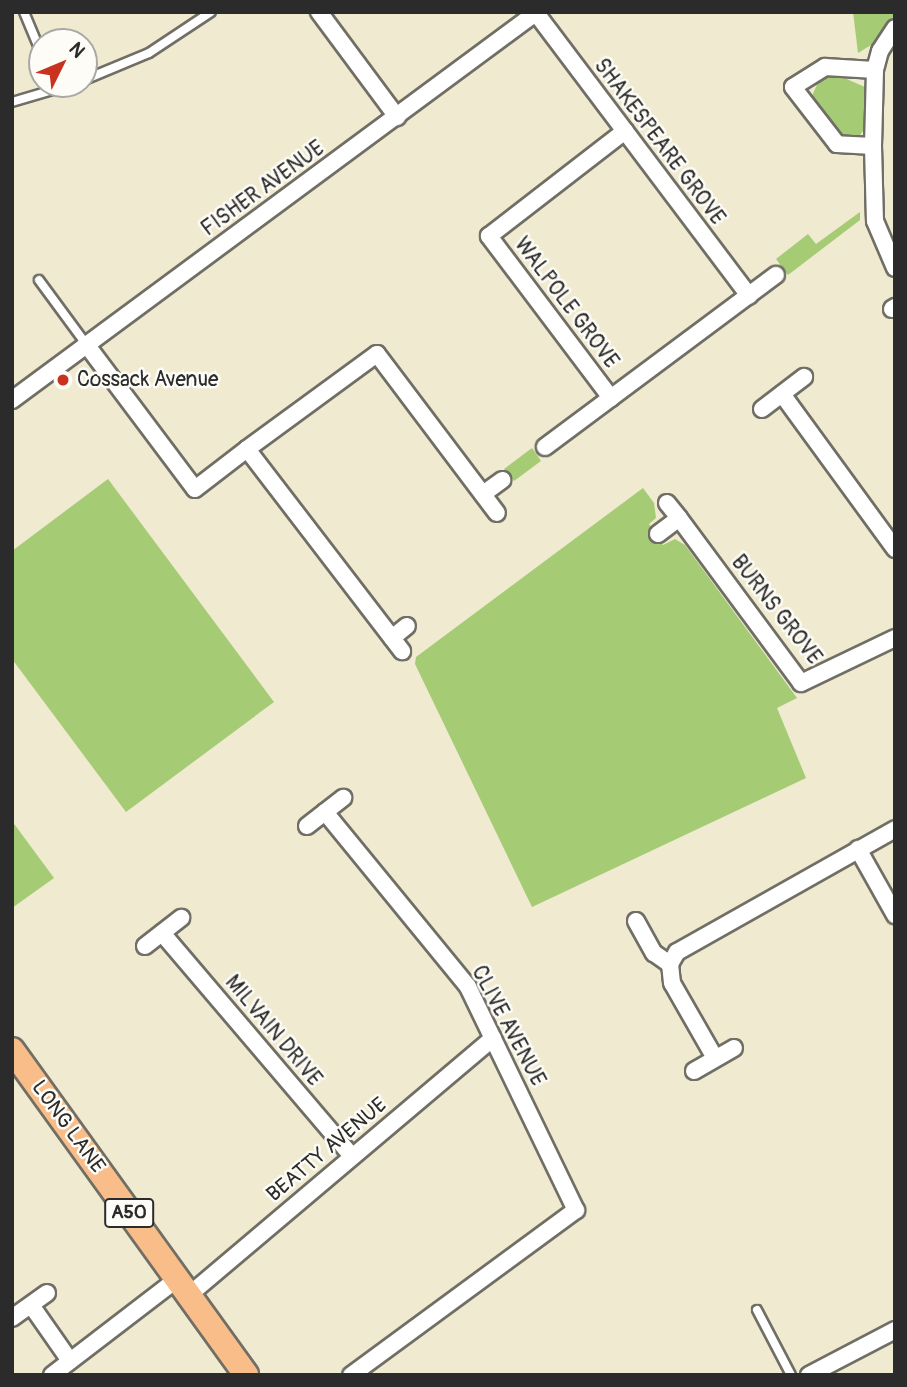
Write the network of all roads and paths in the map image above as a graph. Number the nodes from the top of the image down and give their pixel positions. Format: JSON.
{"nodes":[{"id":1,"x":211,"y":12,"type":"edge"},
{"id":2,"x":319,"y":12,"type":"edge"},
{"id":3,"x":537,"y":13,"type":"edge"},
{"id":4,"x":895,"y":27,"type":"edge"},
{"id":5,"x":875,"y":69,"type":"junction"},
{"id":6,"x":98,"y":74,"type":"edge"},
{"id":7,"x":397,"y":117,"type":"junction"},
{"id":8,"x":625,"y":131,"type":"junction"},
{"id":9,"x":873,"y":146,"type":"junction"},
{"id":10,"x":895,"y":268,"type":"edge"},
{"id":11,"x":776,"y":275,"type":"dead end"},
{"id":12,"x":39,"y":280,"type":"dead end"},
{"id":13,"x":749,"y":296,"type":"junction"},
{"id":14,"x":86,"y":344,"type":"junction"},
{"id":15,"x":804,"y":377,"type":"dead end"},
{"id":16,"x":782,"y":394,"type":"junction"},
{"id":17,"x":611,"y":398,"type":"junction"},
{"id":18,"x":12,"y":400,"type":"edge"},
{"id":19,"x":762,"y":409,"type":"dead end"},
{"id":20,"x":545,"y":447,"type":"dead end"},
{"id":21,"x":247,"y":449,"type":"junction"},
{"id":22,"x":502,"y":480,"type":"dead end"},
{"id":23,"x":483,"y":494,"type":"junction"},
{"id":24,"x":667,"y":503,"type":"dead end"},
{"id":25,"x":497,"y":513,"type":"dead end"},
{"id":26,"x":679,"y":518,"type":"junction"},
{"id":27,"x":658,"y":534,"type":"dead end"},
{"id":28,"x":895,"y":549,"type":"edge"},
{"id":29,"x":407,"y":626,"type":"dead end"},
{"id":30,"x":392,"y":638,"type":"junction"},
{"id":31,"x":895,"y":638,"type":"edge"},
{"id":32,"x":402,"y":652,"type":"dead end"},
{"id":33,"x":343,"y":798,"type":"dead end"},
{"id":34,"x":325,"y":812,"type":"junction"},
{"id":35,"x":307,"y":826,"type":"dead end"},
{"id":36,"x":895,"y":830,"type":"edge"},
{"id":37,"x":858,"y":849,"type":"junction"},
{"id":38,"x":895,"y":915,"type":"edge"},
{"id":39,"x":181,"y":918,"type":"dead end"},
{"id":40,"x":636,"y":921,"type":"dead end"},
{"id":41,"x":162,"y":933,"type":"junction"},
{"id":42,"x":145,"y":946,"type":"dead end"},
{"id":43,"x":670,"y":964,"type":"junction"},
{"id":44,"x":493,"y":1038,"type":"junction"},
{"id":45,"x":734,"y":1048,"type":"dead end"},
{"id":46,"x":12,"y":1050,"type":"edge"},
{"id":47,"x":715,"y":1058,"type":"junction"},
{"id":48,"x":694,"y":1071,"type":"dead end"},
{"id":49,"x":352,"y":1156,"type":"junction"},
{"id":50,"x":183,"y":1287,"type":"junction"},
{"id":51,"x":47,"y":1293,"type":"dead end"},
{"id":52,"x":31,"y":1305,"type":"junction"},
{"id":53,"x":757,"y":1310,"type":"dead end"},
{"id":54,"x":12,"y":1318,"type":"edge"},
{"id":55,"x":895,"y":1329,"type":"edge"},
{"id":56,"x":61,"y":1370,"type":"edge"},
{"id":57,"x":246,"y":1375,"type":"edge"},
{"id":58,"x":351,"y":1375,"type":"edge"},
{"id":59,"x":791,"y":1375,"type":"edge"},
{"id":60,"x":809,"y":1375,"type":"edge"}],
"edges":[{"from":1,"to":6,"type":"lane"},
{"from":2,"to":7,"type":"street"},
{"from":3,"to":7,"type":"street","name":"FISHER AVENUE"},
{"from":3,"to":8,"type":"street","name":"SHAKESPEARE GROVE"},
{"from":4,"to":5,"type":"street"},
{"from":5,"to":9,"type":"street"},
{"from":5,"to":9,"type":"street"},
{"from":7,"to":14,"type":"street","name":"FISHER AVENUE"},
{"from":8,"to":13,"type":"street","name":"SHAKESPEARE GROVE"},
{"from":8,"to":17,"type":"street","name":"WALPOLE GROVE"},
{"from":9,"to":10,"type":"street"},
{"from":11,"to":13,"type":"street"},
{"from":12,"to":14,"type":"lane"},
{"from":13,"to":17,"type":"street"},
{"from":14,"to":18,"type":"street","name":"FISHER AVENUE"},
{"from":14,"to":21,"type":"street"},
{"from":15,"to":16,"type":"street"},
{"from":16,"to":19,"type":"street"},
{"from":16,"to":28,"type":"street"},
{"from":17,"to":20,"type":"street"},
{"from":21,"to":23,"type":"street"},
{"from":21,"to":30,"type":"street"},
{"from":22,"to":23,"type":"street"},
{"from":23,"to":25,"type":"street"},
{"from":24,"to":26,"type":"street","name":"BURNS GROVE"},
{"from":26,"to":27,"type":"street"},
{"from":26,"to":31,"type":"street","name":"BURNS GROVE"},
{"from":29,"to":30,"type":"street"},
{"from":30,"to":32,"type":"street"},
{"from":33,"to":34,"type":"street"},
{"from":34,"to":35,"type":"street"},
{"from":34,"to":44,"type":"street","name":"CLIVE AVENUE"},
{"from":36,"to":37,"type":"street"},
{"from":37,"to":38,"type":"street"},
{"from":37,"to":43,"type":"street"},
{"from":39,"to":41,"type":"street"},
{"from":40,"to":43,"type":"street"},
{"from":41,"to":42,"type":"street"},
{"from":41,"to":49,"type":"street","name":"MILVAIN DRIVE"},
{"from":43,"to":47,"type":"street"},
{"from":44,"to":49,"type":"street","name":"BEATTY AVENUE"},
{"from":44,"to":58,"type":"street","name":"CLIVE AVENUE"},
{"from":45,"to":47,"type":"street"},
{"from":46,"to":50,"type":"main road","name":"LONG LANE","number":"A50"},
{"from":47,"to":48,"type":"street"},
{"from":49,"to":50,"type":"street","name":"BEATTY AVENUE"},
{"from":50,"to":56,"type":"street","name":"BEATTY AVENUE"},
{"from":50,"to":57,"type":"main road","name":"LONG LANE","number":"A50"},
{"from":51,"to":52,"type":"street"},
{"from":52,"to":54,"type":"street"},
{"from":52,"to":56,"type":"street"},
{"from":53,"to":59,"type":"lane"},
{"from":55,"to":60,"type":"street"}]}
